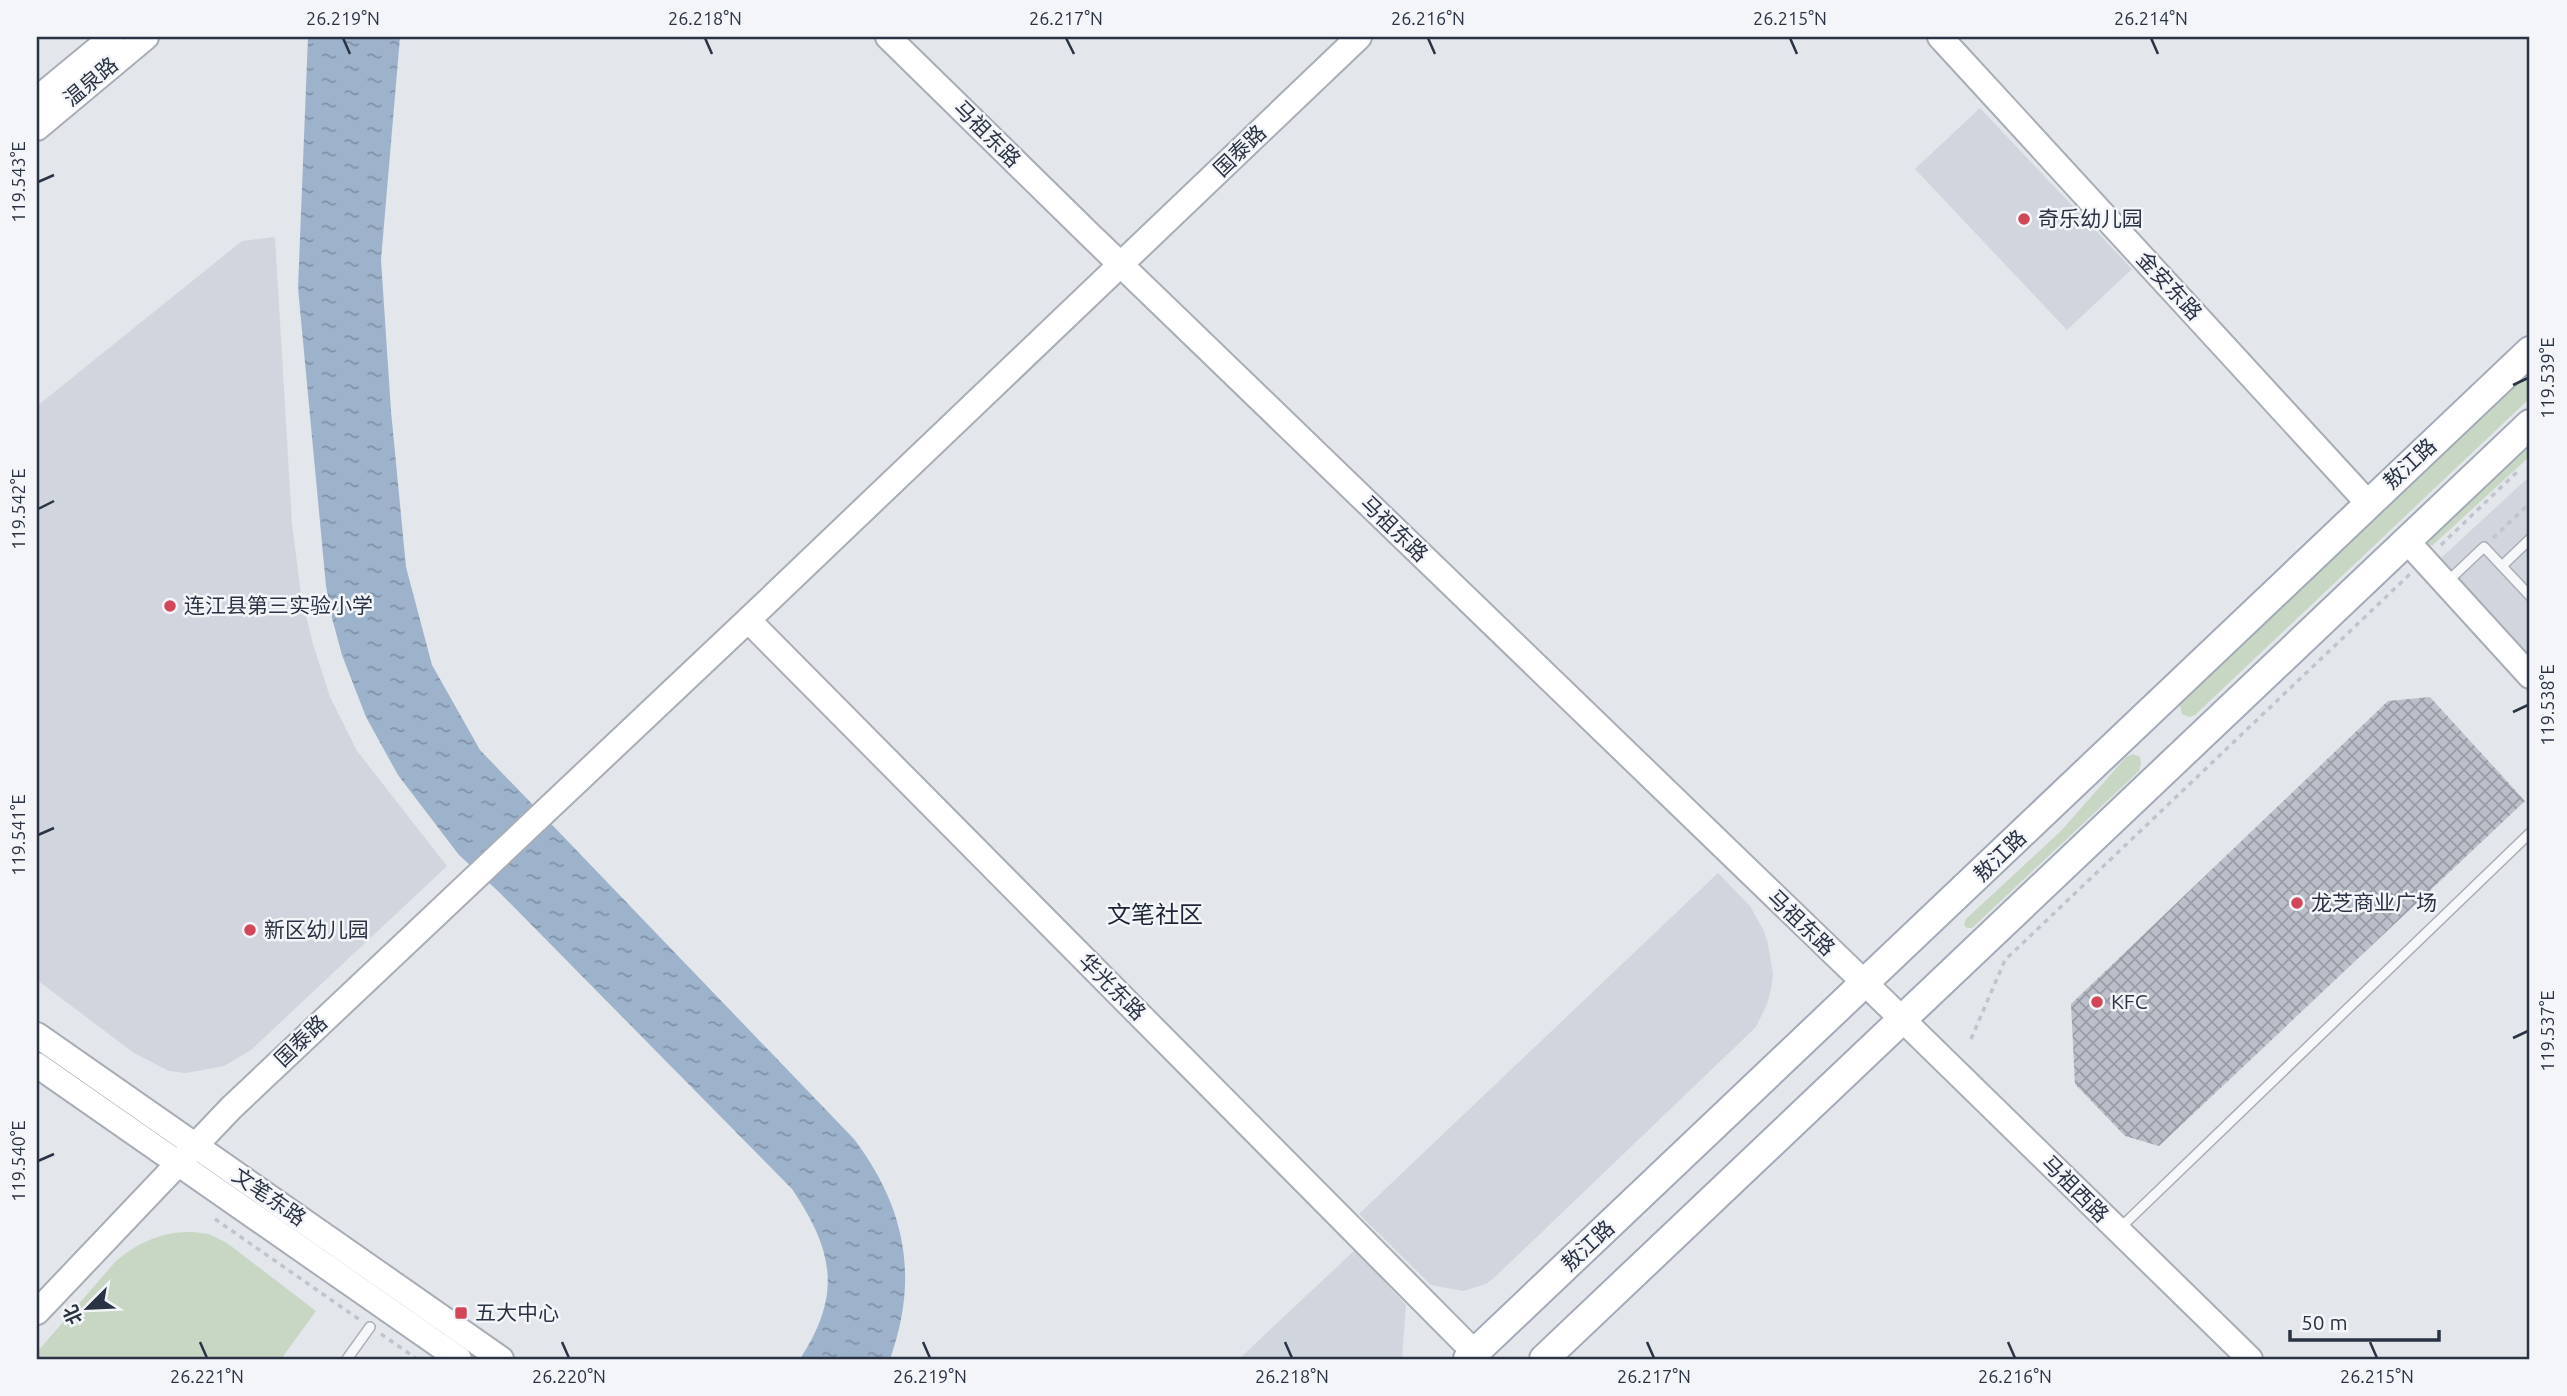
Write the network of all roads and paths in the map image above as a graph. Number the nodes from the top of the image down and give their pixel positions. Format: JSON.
{"nodes":[{"id":1,"x":112,"y":37,"type":"edge"},
{"id":2,"x":146,"y":37,"type":"edge"},
{"id":3,"x":888,"y":37,"type":"edge"},
{"id":4,"x":1359,"y":37,"type":"edge"},
{"id":5,"x":1941,"y":37,"type":"edge"},
{"id":6,"x":37,"y":99,"type":"edge"},
{"id":7,"x":37,"y":128,"type":"edge"},
{"id":8,"x":1120,"y":264,"type":"junction"},
{"id":9,"x":2530,"y":351,"type":"edge"},
{"id":10,"x":2530,"y":424,"type":"edge"},
{"id":11,"x":2520,"y":469,"type":"dead end"},
{"id":12,"x":2368,"y":503,"type":"junction"},
{"id":13,"x":2530,"y":503,"type":"edge"},
{"id":14,"x":2530,"y":539,"type":"edge"},
{"id":15,"x":2484,"y":547,"type":"junction"},
{"id":16,"x":2415,"y":550,"type":"junction"},
{"id":17,"x":2502,"y":566,"type":"junction"},
{"id":18,"x":2445,"y":583,"type":"junction"},
{"id":19,"x":2530,"y":596,"type":"edge"},
{"id":20,"x":748,"y":620,"type":"junction"},
{"id":21,"x":2530,"y":676,"type":"edge"},
{"id":22,"x":2530,"y":833,"type":"edge"},
{"id":23,"x":1866,"y":984,"type":"junction"},
{"id":24,"x":1901,"y":1018,"type":"junction"},
{"id":25,"x":37,"y":1035,"type":"edge"},
{"id":26,"x":1971,"y":1039,"type":"dead end"},
{"id":27,"x":37,"y":1065,"type":"edge"},
{"id":28,"x":195,"y":1145,"type":"junction"},
{"id":29,"x":177,"y":1163,"type":"junction"},
{"id":30,"x":215,"y":1219,"type":"dead end"},
{"id":31,"x":2118,"y":1231,"type":"junction"},
{"id":32,"x":37,"y":1312,"type":"edge"},
{"id":33,"x":370,"y":1327,"type":"junction"},
{"id":34,"x":1472,"y":1356,"type":"edge"},
{"id":35,"x":347,"y":1359,"type":"edge"},
{"id":36,"x":417,"y":1359,"type":"edge"},
{"id":37,"x":459,"y":1359,"type":"edge"},
{"id":38,"x":501,"y":1359,"type":"edge"},
{"id":39,"x":1544,"y":1359,"type":"edge"},
{"id":40,"x":2250,"y":1359,"type":"edge"}],
"edges":[{"from":1,"to":6,"type":"street","name":"温泉路"},
{"from":2,"to":7,"type":"street","name":"温泉路"},
{"from":3,"to":8,"type":"street","name":"马祖东路"},
{"from":4,"to":8,"type":"street","name":"国泰路"},
{"from":5,"to":12,"type":"street","name":"金安东路"},
{"from":8,"to":20,"type":"street","name":"国泰路"},
{"from":8,"to":23,"type":"street","name":"马祖东路"},
{"from":9,"to":12,"type":"main road","name":"敖江路"},
{"from":10,"to":16,"type":"main road"},
{"from":11,"to":16,"type":"path"},
{"from":12,"to":23,"type":"main road","name":"敖江路"},
{"from":13,"to":15,"type":"path"},
{"from":14,"to":17,"type":"lane"},
{"from":15,"to":17,"type":"lane"},
{"from":15,"to":18,"type":"lane"},
{"from":16,"to":18,"type":"street"},
{"from":16,"to":24,"type":"main road"},
{"from":16,"to":26,"type":"path"},
{"from":17,"to":19,"type":"lane"},
{"from":18,"to":21,"type":"street"},
{"from":20,"to":28,"type":"street","name":"国泰路"},
{"from":20,"to":34,"type":"street","name":"华光东路"},
{"from":22,"to":31,"type":"lane"},
{"from":23,"to":24,"type":"street","name":"马祖东路"},
{"from":23,"to":34,"type":"main road","name":"敖江路"},
{"from":24,"to":31,"type":"street","name":"马祖西路"},
{"from":24,"to":39,"type":"main road"},
{"from":25,"to":28,"type":"street","name":"文笔东路"},
{"from":27,"to":29,"type":"street","name":"文笔东路"},
{"from":28,"to":29,"type":"street","name":"国泰路"},
{"from":28,"to":38,"type":"street","name":"文笔东路"},
{"from":29,"to":32,"type":"street","name":"国泰路"},
{"from":29,"to":37,"type":"street","name":"文笔东路"},
{"from":30,"to":33,"type":"path"},
{"from":31,"to":40,"type":"street","name":"马祖西路"},
{"from":33,"to":35,"type":"lane"},
{"from":33,"to":36,"type":"path"}]}
